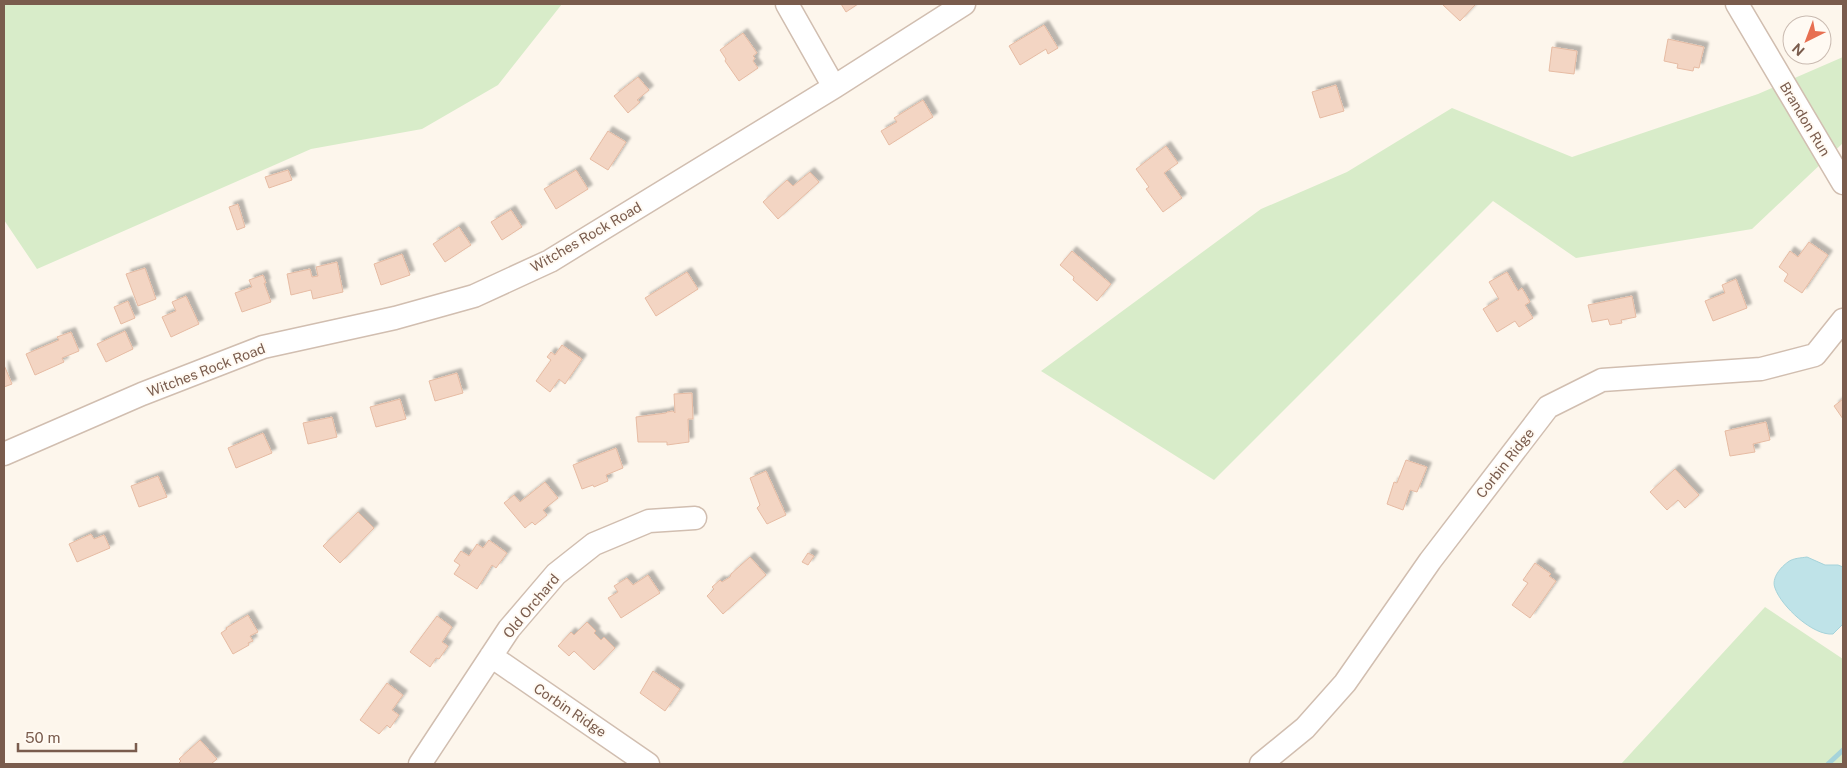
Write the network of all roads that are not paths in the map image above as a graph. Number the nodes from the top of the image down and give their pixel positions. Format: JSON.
{"nodes":[{"id":1,"x":787,"y":4,"type":"edge"},
{"id":2,"x":964,"y":4,"type":"edge"},
{"id":3,"x":1736,"y":4,"type":"edge"},
{"id":4,"x":834,"y":87,"type":"junction"},
{"id":5,"x":1843,"y":182,"type":"edge"},
{"id":6,"x":1843,"y":320,"type":"edge"},
{"id":7,"x":4,"y":454,"type":"edge"},
{"id":8,"x":695,"y":518,"type":"dead end"},
{"id":9,"x":491,"y":656,"type":"junction"},
{"id":10,"x":420,"y":764,"type":"edge"},
{"id":11,"x":648,"y":764,"type":"edge"},
{"id":12,"x":1261,"y":764,"type":"edge"}],
"edges":[{"from":1,"to":4,"type":"street"},
{"from":2,"to":4,"type":"street","name":"Witches Rock Road"},
{"from":3,"to":5,"type":"street","name":"Brandon Run"},
{"from":4,"to":7,"type":"street","name":"Witches Rock Road"},
{"from":6,"to":12,"type":"street","name":"Corbin Ridge"},
{"from":8,"to":9,"type":"street","name":"Old Orchard"},
{"from":9,"to":10,"type":"street","name":"Old Orchard"},
{"from":9,"to":11,"type":"street","name":"Corbin Ridge"}]}
